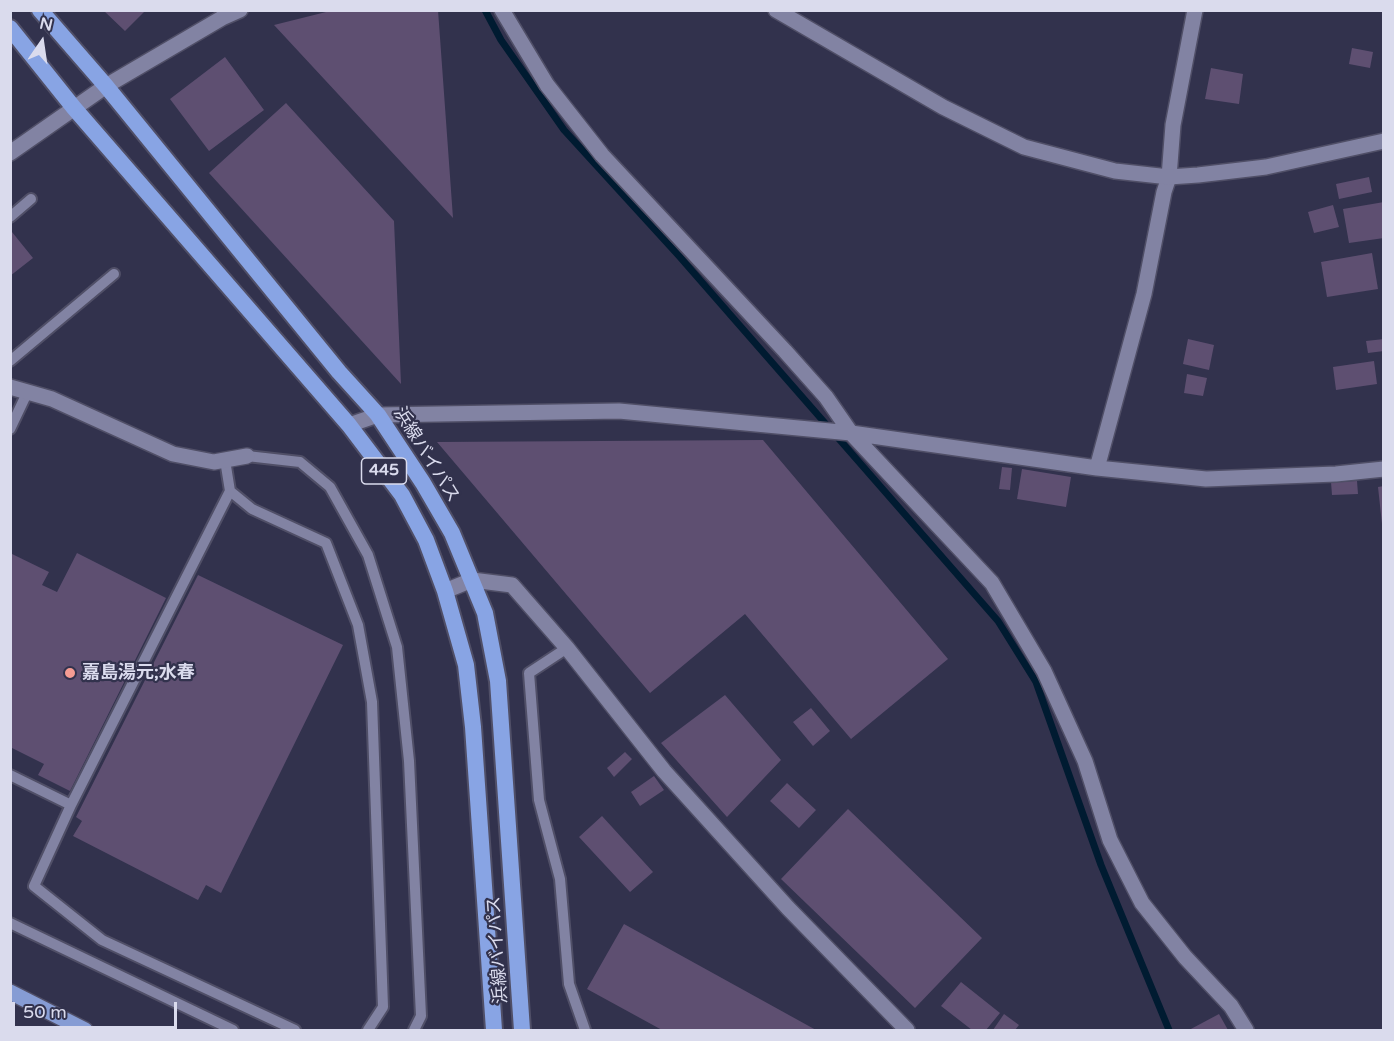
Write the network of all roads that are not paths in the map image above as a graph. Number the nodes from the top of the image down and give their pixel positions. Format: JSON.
{"nodes":[{"id":1,"x":40,"y":10,"type":"edge"},
{"id":2,"x":240,"y":10,"type":"edge"},
{"id":3,"x":502,"y":10,"type":"edge"},
{"id":4,"x":776,"y":10,"type":"edge"},
{"id":5,"x":1195,"y":10,"type":"edge"},
{"id":6,"x":10,"y":28,"type":"edge"},
{"id":7,"x":106,"y":86,"type":"junction"},
{"id":8,"x":74,"y":108,"type":"junction"},
{"id":9,"x":1383,"y":141,"type":"edge"},
{"id":10,"x":10,"y":153,"type":"edge"},
{"id":11,"x":1169,"y":177,"type":"junction"},
{"id":12,"x":31,"y":200,"type":"dead end"},
{"id":13,"x":10,"y":217,"type":"edge"},
{"id":14,"x":114,"y":274,"type":"dead end"},
{"id":15,"x":10,"y":361,"type":"edge"},
{"id":16,"x":10,"y":387,"type":"edge"},
{"id":17,"x":28,"y":391,"type":"junction"},
{"id":18,"x":378,"y":415,"type":"junction"},
{"id":19,"x":349,"y":425,"type":"junction"},
{"id":20,"x":10,"y":429,"type":"edge"},
{"id":21,"x":851,"y":433,"type":"junction"},
{"id":22,"x":247,"y":456,"type":"joint"},
{"id":23,"x":225,"y":460,"type":"junction"},
{"id":24,"x":1097,"y":468,"type":"junction"},
{"id":25,"x":1383,"y":469,"type":"edge"},
{"id":26,"x":230,"y":491,"type":"junction"},
{"id":27,"x":472,"y":580,"type":"junction"},
{"id":28,"x":445,"y":591,"type":"junction"},
{"id":29,"x":567,"y":648,"type":"junction"},
{"id":30,"x":10,"y":775,"type":"edge"},
{"id":31,"x":71,"y":805,"type":"junction"},
{"id":32,"x":10,"y":923,"type":"edge"},
{"id":33,"x":10,"y":982,"type":"edge"},
{"id":34,"x":10,"y":992,"type":"edge"},
{"id":35,"x":27,"y":1001,"type":"junction"},
{"id":36,"x":86,"y":1030,"type":"edge"},
{"id":37,"x":233,"y":1030,"type":"edge"},
{"id":38,"x":294,"y":1030,"type":"edge"},
{"id":39,"x":368,"y":1030,"type":"edge"},
{"id":40,"x":414,"y":1030,"type":"edge"},
{"id":41,"x":494,"y":1030,"type":"edge"},
{"id":42,"x":522,"y":1030,"type":"edge"},
{"id":43,"x":585,"y":1030,"type":"edge"},
{"id":44,"x":907,"y":1030,"type":"edge"},
{"id":45,"x":1246,"y":1030,"type":"edge"}],
"edges":[{"from":1,"to":7,"type":"highway","name":"浜線バイパス","number":"445"},
{"from":2,"to":7,"type":"street"},
{"from":3,"to":21,"type":"street"},
{"from":4,"to":11,"type":"street"},
{"from":5,"to":11,"type":"street"},
{"from":6,"to":8,"type":"highway","name":"浜線バイパス","number":"445"},
{"from":7,"to":8,"type":"street"},
{"from":7,"to":18,"type":"highway","name":"浜線バイパス","number":"445"},
{"from":8,"to":10,"type":"street"},
{"from":8,"to":19,"type":"highway","name":"浜線バイパス","number":"445"},
{"from":9,"to":11,"type":"street"},
{"from":11,"to":24,"type":"street"},
{"from":12,"to":13,"type":"lane"},
{"from":14,"to":15,"type":"lane"},
{"from":16,"to":17,"type":"street"},
{"from":17,"to":20,"type":"lane"},
{"from":17,"to":23,"type":"street"},
{"from":18,"to":19,"type":"street"},
{"from":18,"to":21,"type":"street"},
{"from":18,"to":27,"type":"highway","name":"浜線バイパス","number":"445"},
{"from":19,"to":28,"type":"highway","name":"浜線バイパス","number":"445"},
{"from":21,"to":24,"type":"street"},
{"from":21,"to":45,"type":"street"},
{"from":22,"to":23,"type":"street"},
{"from":22,"to":40,"type":"lane"},
{"from":23,"to":26,"type":"lane"},
{"from":24,"to":25,"type":"street"},
{"from":26,"to":31,"type":"lane"},
{"from":26,"to":39,"type":"lane"},
{"from":27,"to":28,"type":"street"},
{"from":27,"to":29,"type":"street"},
{"from":27,"to":42,"type":"highway","name":"浜線バイパス","number":"445"},
{"from":28,"to":41,"type":"highway","name":"浜線バイパス","number":"445"},
{"from":29,"to":43,"type":"lane"},
{"from":29,"to":44,"type":"street"},
{"from":30,"to":31,"type":"lane"},
{"from":31,"to":38,"type":"lane"},
{"from":32,"to":37,"type":"lane"},
{"from":33,"to":35,"type":"lane"},
{"from":34,"to":35,"type":"main road"},
{"from":35,"to":36,"type":"main road"}]}
